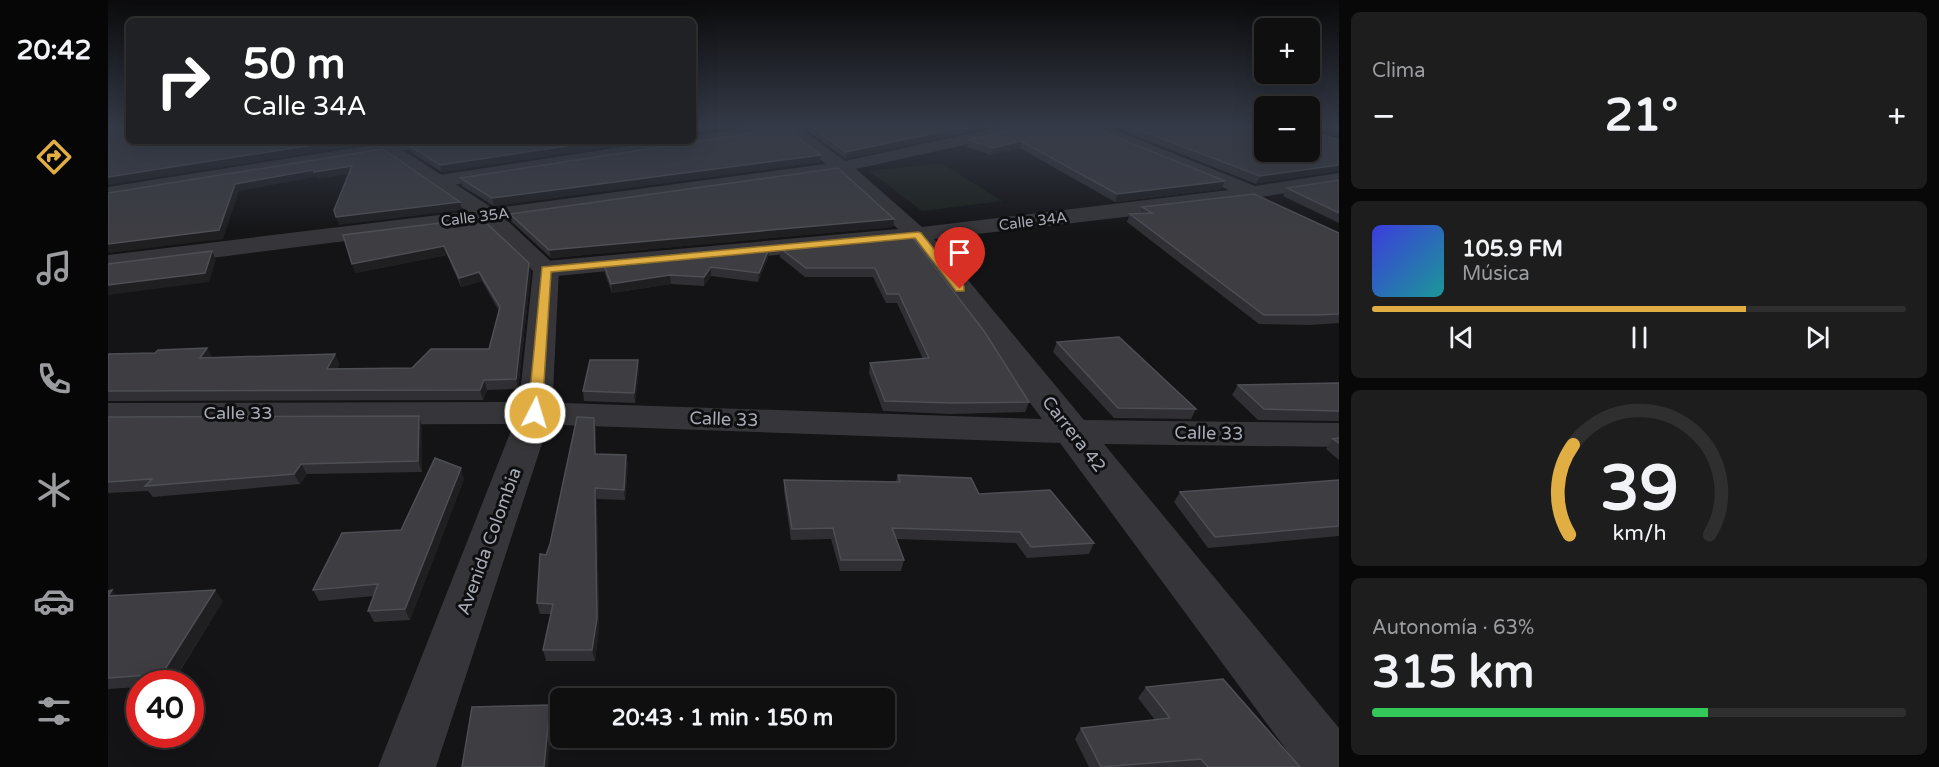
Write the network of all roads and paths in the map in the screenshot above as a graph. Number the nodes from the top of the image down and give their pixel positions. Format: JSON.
{"nodes":[{"id":1,"x":283,"y":162,"type":"edge"},
{"id":2,"x":410,"y":162,"type":"edge"},
{"id":3,"x":562,"y":162,"type":"edge"},
{"id":4,"x":835,"y":162,"type":"edge"},
{"id":5,"x":865,"y":162,"type":"edge"},
{"id":6,"x":1177,"y":162,"type":"edge"},
{"id":7,"x":842,"y":167,"type":"junction"},
{"id":8,"x":1339,"y":179,"type":"edge"},
{"id":9,"x":440,"y":181,"type":"junction"},
{"id":10,"x":108,"y":193,"type":"edge"},
{"id":11,"x":1255,"y":194,"type":"junction"},
{"id":12,"x":1286,"y":209,"type":"edge"},
{"id":13,"x":489,"y":216,"type":"junction"},
{"id":14,"x":918,"y":235,"type":"junction"},
{"id":15,"x":108,"y":263,"type":"edge"},
{"id":16,"x":546,"y":269,"type":"junction"},
{"id":17,"x":535,"y":413,"type":"junction"},
{"id":18,"x":108,"y":414,"type":"edge"},
{"id":19,"x":1072,"y":432,"type":"junction"},
{"id":20,"x":1339,"y":435,"type":"edge"},
{"id":21,"x":407,"y":767,"type":"edge"},
{"id":22,"x":1334,"y":767,"type":"edge"}],
"edges":[{"from":1,"to":10,"type":"street"},
{"from":2,"to":9,"type":"street"},
{"from":3,"to":9,"type":"street"},
{"from":4,"to":7,"type":"street","name":"Carrera 42"},
{"from":5,"to":7,"type":"street","name":"Calle 35A"},
{"from":6,"to":11,"type":"street"},
{"from":7,"to":13,"type":"street","name":"Calle 35A"},
{"from":7,"to":14,"type":"street","name":"Carrera 42"},
{"from":8,"to":11,"type":"street","name":"Calle 34A"},
{"from":9,"to":13,"type":"street"},
{"from":11,"to":12,"type":"street"},
{"from":11,"to":14,"type":"street","name":"Calle 34A"},
{"from":13,"to":15,"type":"street","name":"Calle 35A"},
{"from":13,"to":16,"type":"street"},
{"from":14,"to":16,"type":"street","name":"Calle 34A"},
{"from":14,"to":19,"type":"street","name":"Carrera 42"},
{"from":16,"to":17,"type":"street","name":"Avenida Colombia"},
{"from":17,"to":18,"type":"street","name":"Calle 33"},
{"from":17,"to":19,"type":"street","name":"Calle 33"},
{"from":17,"to":21,"type":"street","name":"Avenida Colombia"},
{"from":19,"to":20,"type":"street","name":"Calle 33"},
{"from":19,"to":22,"type":"street","name":"Carrera 42"}]}
